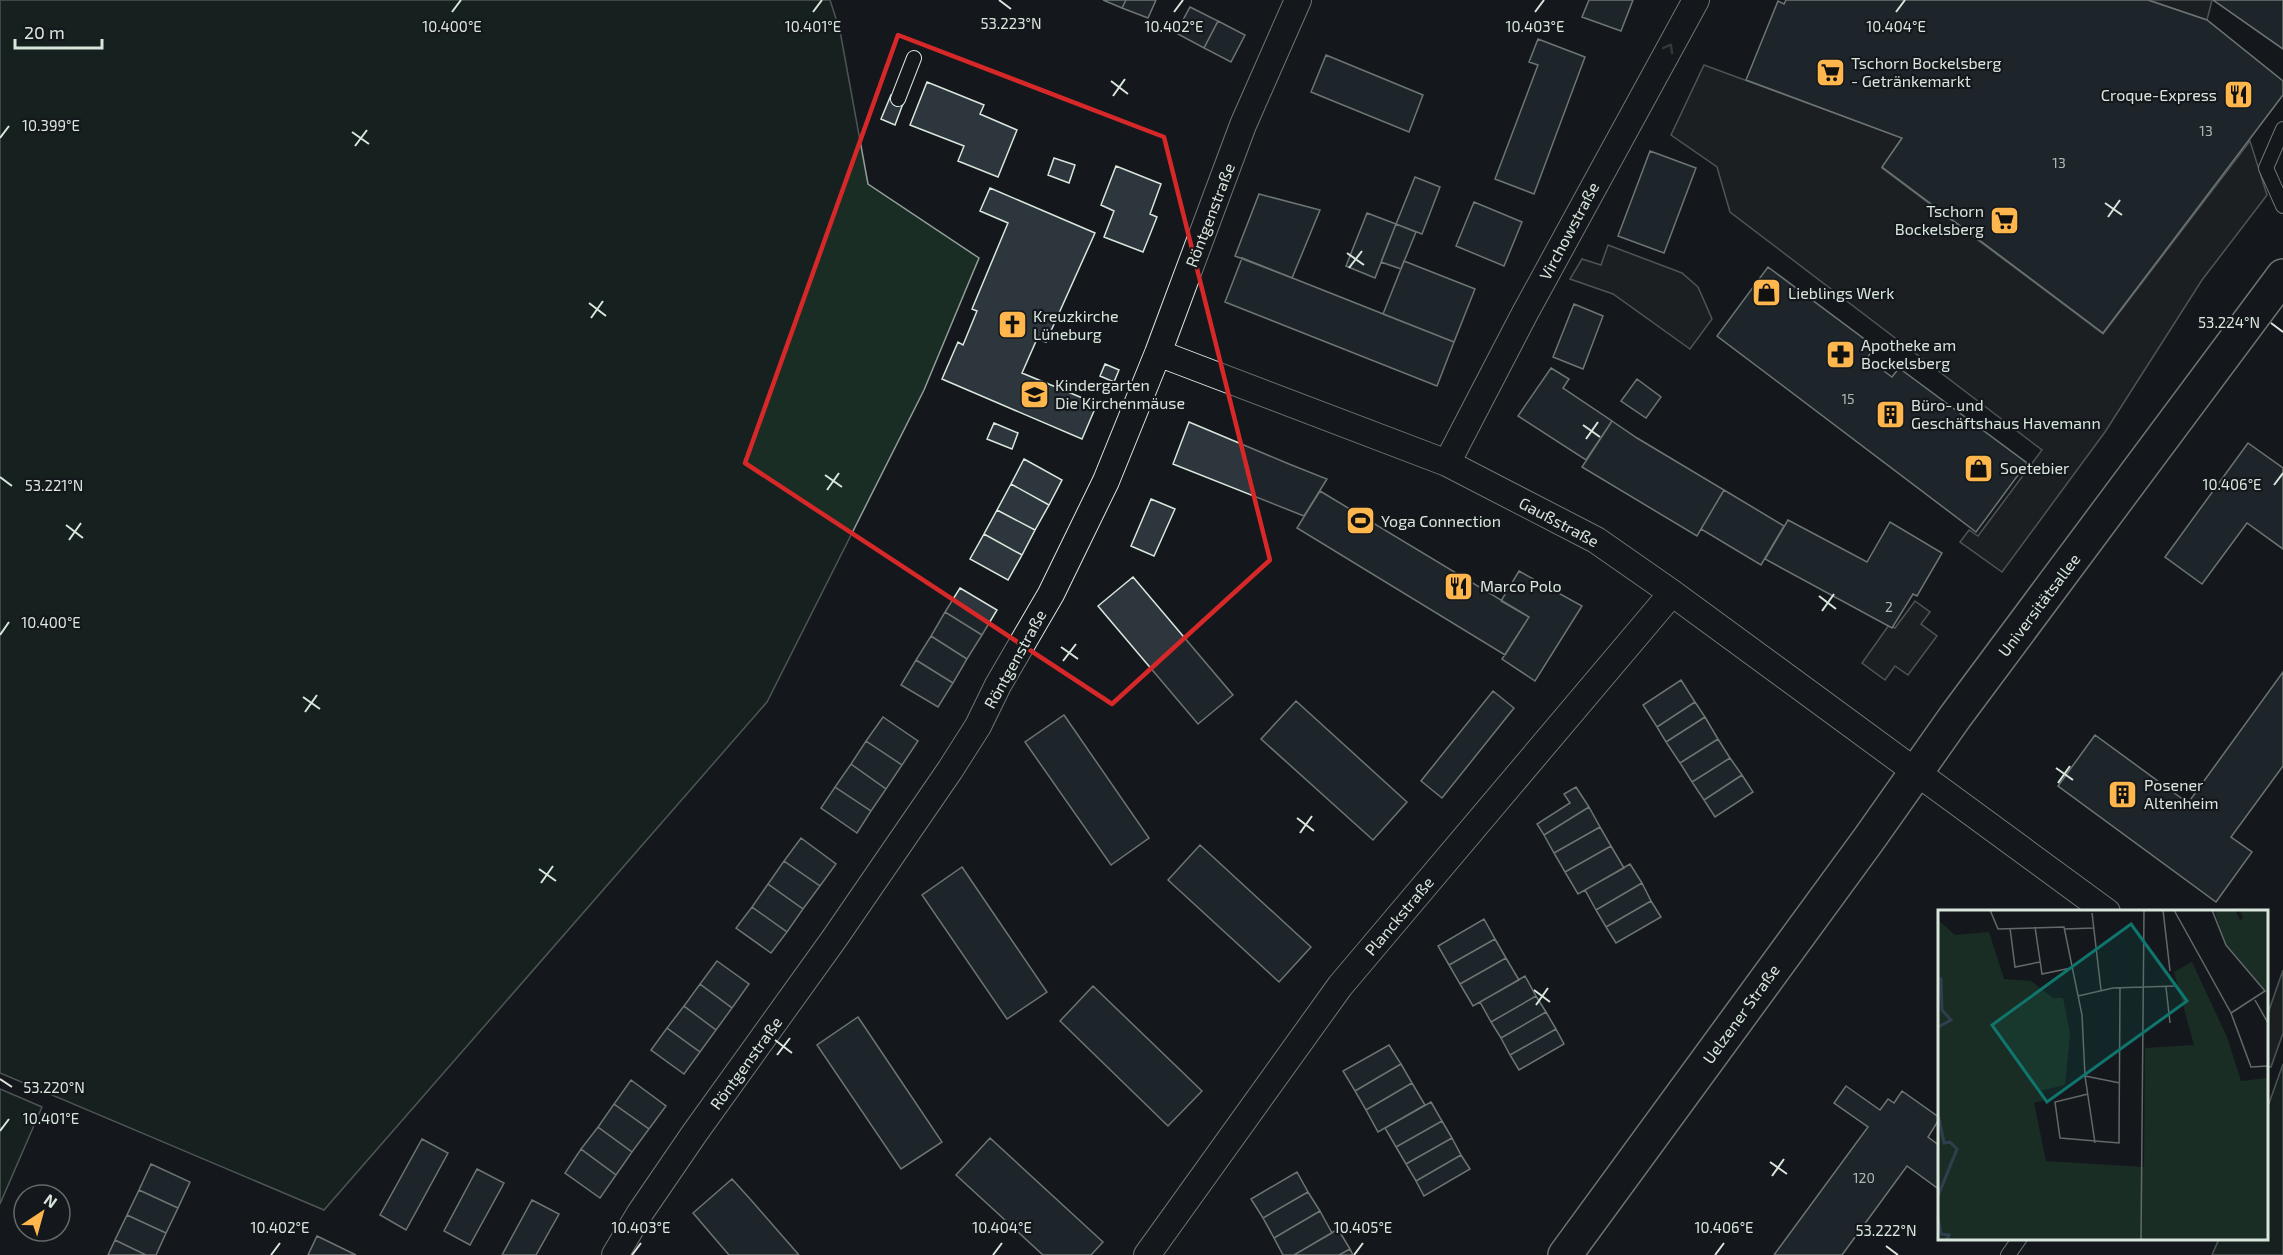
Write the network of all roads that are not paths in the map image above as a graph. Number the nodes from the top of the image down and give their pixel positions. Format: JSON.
{"nodes":[{"id":1,"x":1297,"y":0,"type":"edge"},
{"id":2,"x":1696,"y":0,"type":"edge"},
{"id":3,"x":914,"y":58,"type":"dead end"},
{"id":4,"x":898,"y":99,"type":"dead end"},
{"id":5,"x":2283,"y":129,"type":"edge"},
{"id":6,"x":2283,"y":206,"type":"edge"},
{"id":7,"x":2283,"y":276,"type":"edge"},
{"id":8,"x":1158,"y":353,"type":"junction"},
{"id":9,"x":1447,"y":463,"type":"junction"},
{"id":10,"x":1672,"y":593,"type":"junction"},
{"id":11,"x":1915,"y":771,"type":"junction"},
{"id":12,"x":2104,"y":910,"type":"edge"},
{"id":13,"x":2019,"y":1240,"type":"edge"},
{"id":14,"x":615,"y":1255,"type":"edge"},
{"id":15,"x":1147,"y":1255,"type":"edge"},
{"id":16,"x":1565,"y":1255,"type":"edge"},
{"id":17,"x":2008,"y":1255,"type":"edge"}],
"edges":[{"from":1,"to":8,"type":"street","name":"Röntgenstraße"},
{"from":9,"to":2,"type":"street","name":"Virchowstraße","one_way":true},
{"from":3,"to":4,"type":"lane"},
{"from":5,"to":6,"type":"lane"},
{"from":7,"to":11,"type":"main road","name":"Universitätsallee"},
{"from":8,"to":9,"type":"street","name":"Gaußstraße"},
{"from":8,"to":14,"type":"street","name":"Röntgenstraße"},
{"from":9,"to":10,"type":"street","name":"Gaußstraße"},
{"from":10,"to":11,"type":"street","name":"Gaußstraße"},
{"from":10,"to":15,"type":"street","name":"Planckstraße"},
{"from":11,"to":12,"type":"street","name":"Gaußstraße"},
{"from":11,"to":16,"type":"main road","name":"Uelzener Straße"},
{"from":13,"to":17,"type":"lane"}]}
